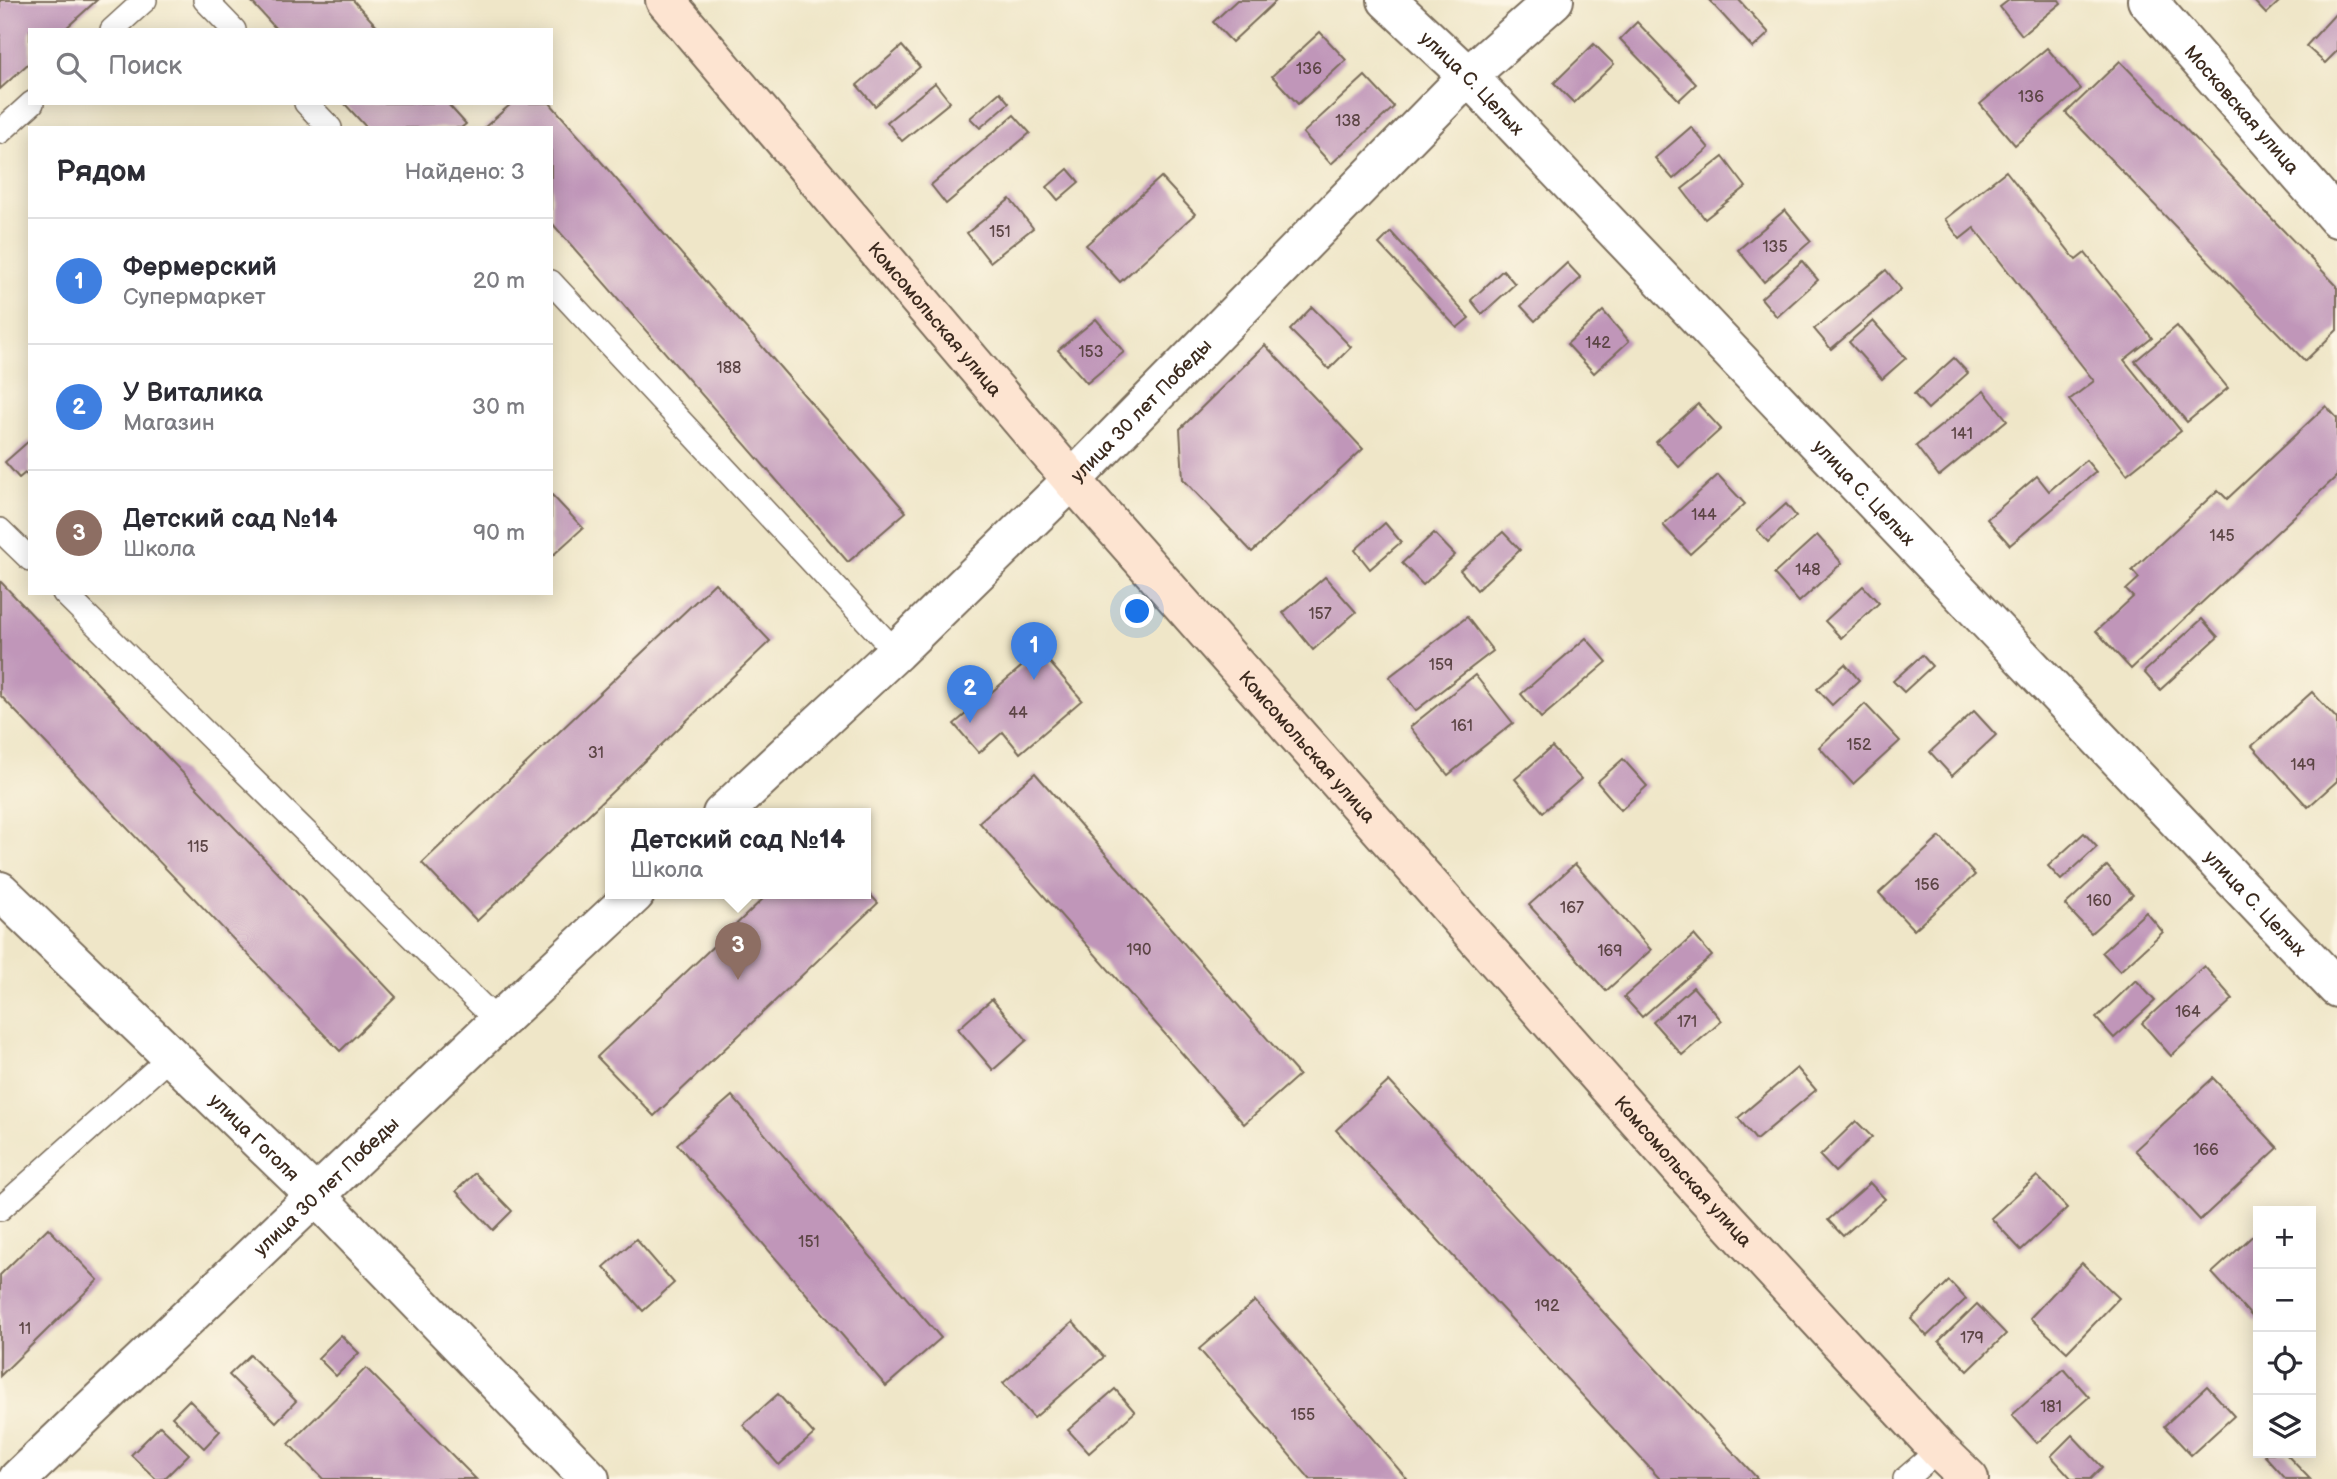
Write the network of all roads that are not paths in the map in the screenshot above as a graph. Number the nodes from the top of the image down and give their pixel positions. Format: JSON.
{"nodes":[{"id":1,"x":145,"y":0,"type":"edge"},
{"id":2,"x":205,"y":0,"type":"edge"},
{"id":3,"x":665,"y":0,"type":"edge"},
{"id":4,"x":1387,"y":0,"type":"edge"},
{"id":5,"x":1554,"y":0,"type":"edge"},
{"id":6,"x":2147,"y":0,"type":"edge"},
{"id":7,"x":114,"y":28,"type":"edge"},
{"id":8,"x":232,"y":28,"type":"edge"},
{"id":9,"x":1468,"y":76,"type":"junction"},
{"id":10,"x":30,"y":105,"type":"edge"},
{"id":11,"x":308,"y":105,"type":"edge"},
{"id":12,"x":328,"y":126,"type":"edge"},
{"id":13,"x":0,"y":132,"type":"edge"},
{"id":14,"x":2337,"y":218,"type":"edge"},
{"id":15,"x":553,"y":284,"type":"edge"},
{"id":16,"x":1072,"y":480,"type":"junction"},
{"id":17,"x":0,"y":530,"type":"edge"},
{"id":18,"x":28,"y":557,"type":"edge"},
{"id":19,"x":66,"y":595,"type":"edge"},
{"id":20,"x":896,"y":652,"type":"junction"},
{"id":21,"x":728,"y":808,"type":"edge"},
{"id":22,"x":0,"y":891,"type":"edge"},
{"id":23,"x":630,"y":899,"type":"edge"},
{"id":24,"x":2337,"y":988,"type":"edge"},
{"id":25,"x":498,"y":1021,"type":"junction"},
{"id":26,"x":170,"y":1057,"type":"junction"},
{"id":27,"x":315,"y":1195,"type":"junction"},
{"id":28,"x":0,"y":1209,"type":"edge"},
{"id":29,"x":1939,"y":1450,"type":"junction"},
{"id":30,"x":31,"y":1475,"type":"edge"},
{"id":31,"x":590,"y":1479,"type":"edge"},
{"id":32,"x":1905,"y":1479,"type":"edge"},
{"id":33,"x":1969,"y":1479,"type":"edge"}],
"edges":[{"from":1,"to":7,"type":"lane"},
{"from":2,"to":8,"type":"lane"},
{"from":3,"to":16,"type":"main road","name":"Комсомольская улица"},
{"from":4,"to":9,"type":"street","name":"улица С. Целых"},
{"from":5,"to":9,"type":"street","name":"улица 30 лет Победы"},
{"from":6,"to":14,"type":"street","name":"Московская улица"},
{"from":9,"to":16,"type":"street","name":"улица 30 лет Победы"},
{"from":9,"to":24,"type":"street","name":"улица С. Целых"},
{"from":10,"to":13,"type":"lane"},
{"from":11,"to":12,"type":"lane"},
{"from":15,"to":20,"type":"lane"},
{"from":16,"to":20,"type":"street","name":"улица 30 лет Победы"},
{"from":16,"to":29,"type":"main road","name":"Комсомольская улица"},
{"from":17,"to":18,"type":"lane"},
{"from":19,"to":25,"type":"lane"},
{"from":20,"to":21,"type":"street","name":"улица 30 лет Победы"},
{"from":22,"to":26,"type":"street","name":"улица Гоголя"},
{"from":23,"to":25,"type":"street","name":"улица 30 лет Победы"},
{"from":25,"to":27,"type":"street","name":"улица 30 лет Победы"},
{"from":26,"to":27,"type":"street","name":"улица Гоголя"},
{"from":26,"to":28,"type":"lane"},
{"from":27,"to":30,"type":"street","name":"улица 30 лет Победы"},
{"from":27,"to":31,"type":"street","name":"улица Гоголя"},
{"from":29,"to":32,"type":"lane"},
{"from":29,"to":33,"type":"main road","name":"Комсомольская улица"}]}
